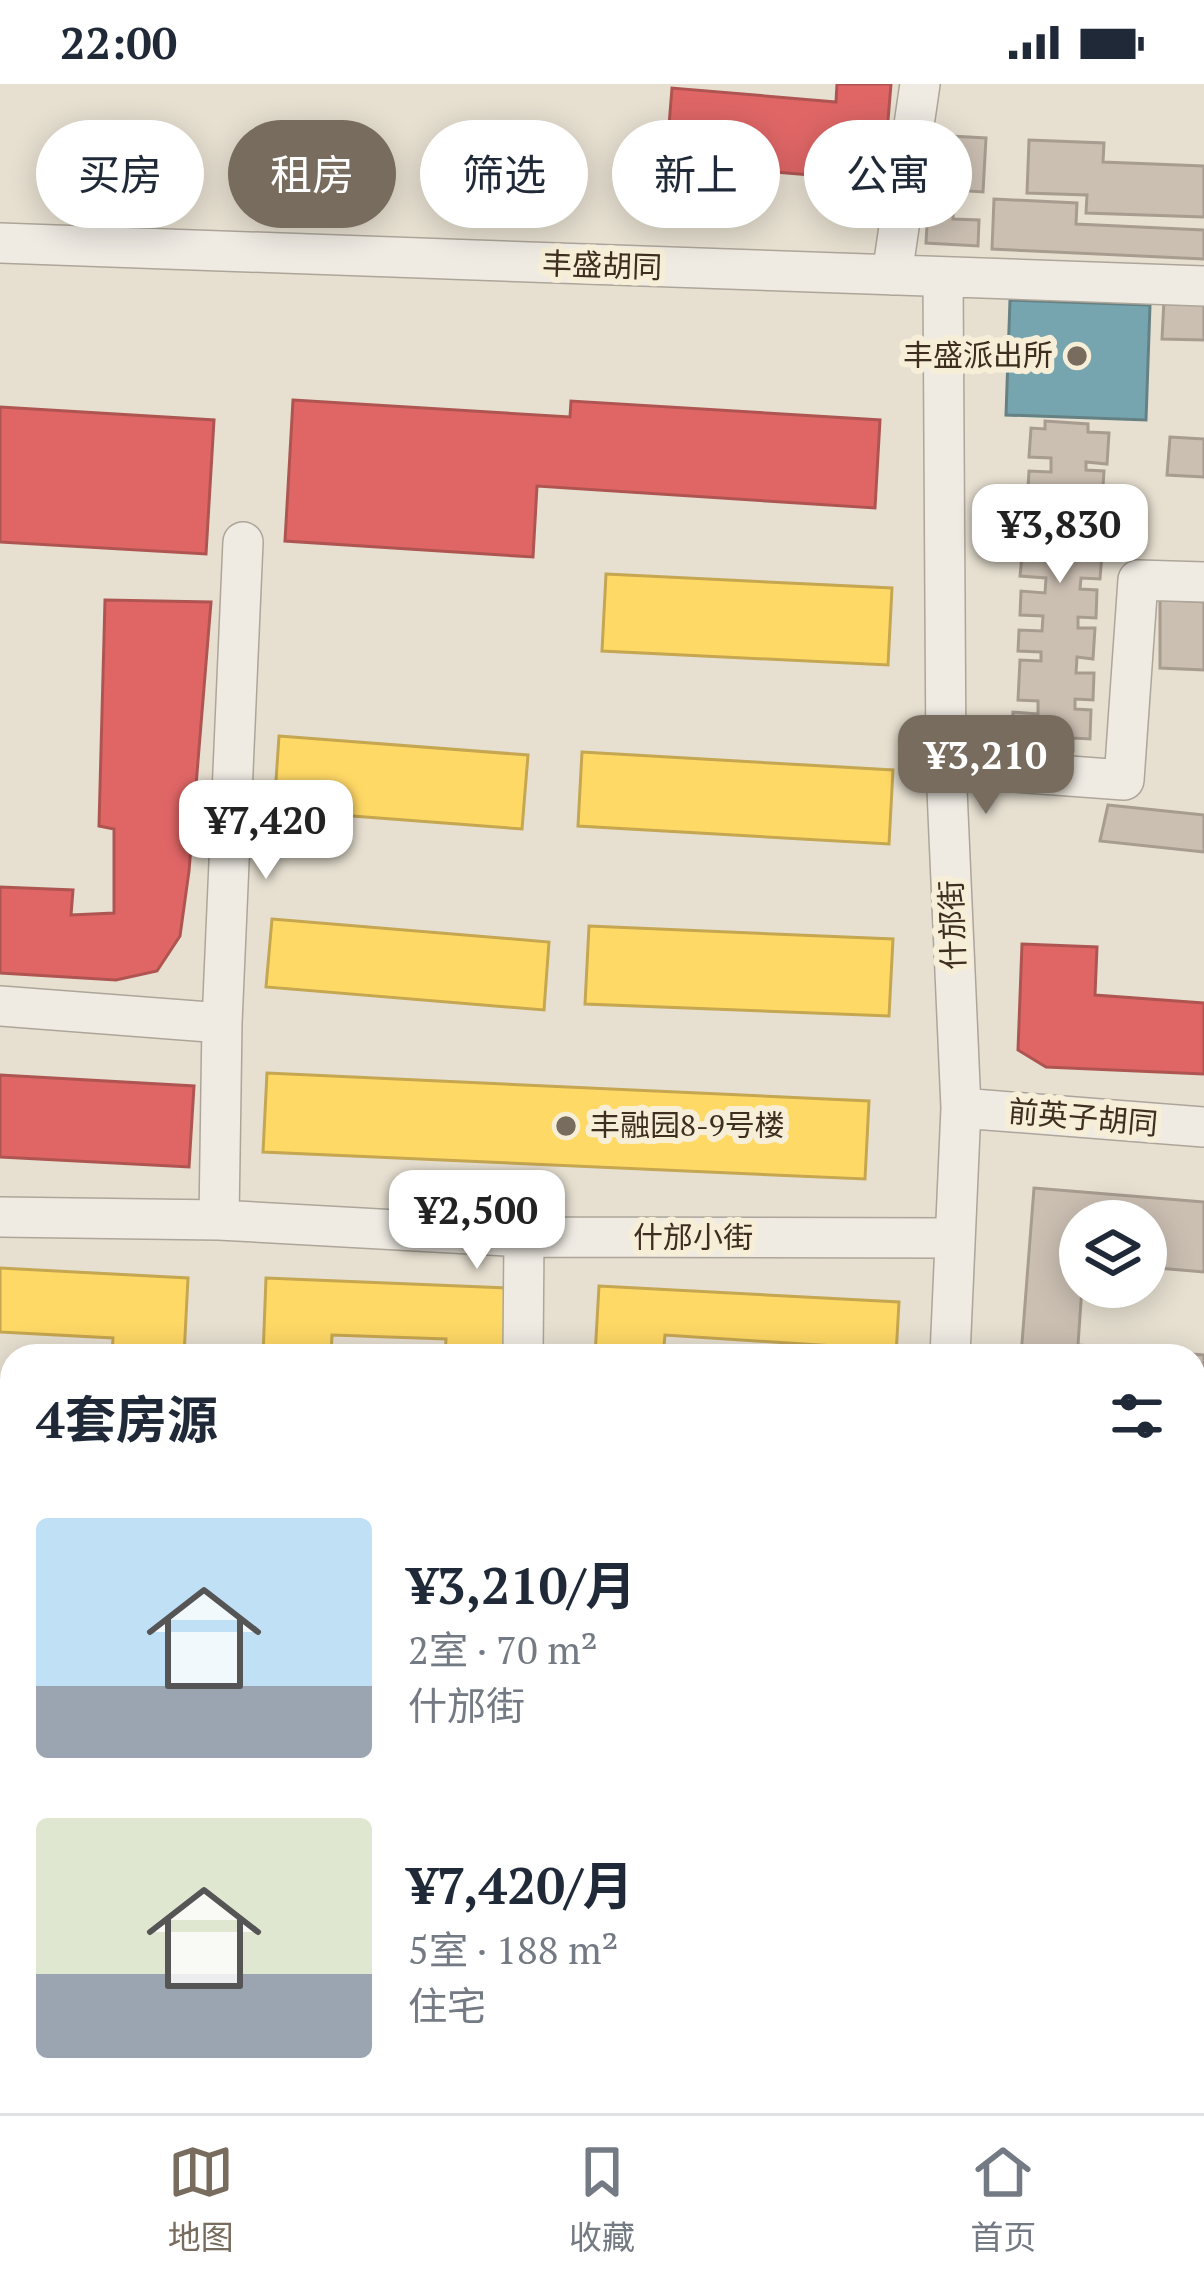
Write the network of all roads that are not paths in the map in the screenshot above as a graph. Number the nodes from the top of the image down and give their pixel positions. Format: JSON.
{"nodes":[{"id":1,"x":920,"y":84,"type":"edge"},
{"id":2,"x":0,"y":243,"type":"edge"},
{"id":3,"x":892,"y":275,"type":"junction"},
{"id":4,"x":943,"y":277,"type":"junction"},
{"id":5,"x":1204,"y":286,"type":"edge"},
{"id":6,"x":243,"y":542,"type":"dead end"},
{"id":7,"x":1204,"y":582,"type":"edge"},
{"id":8,"x":946,"y":767,"type":"junction"},
{"id":9,"x":0,"y":1006,"type":"edge"},
{"id":10,"x":222,"y":1022,"type":"junction"},
{"id":11,"x":961,"y":1108,"type":"junction"},
{"id":12,"x":1204,"y":1127,"type":"edge"},
{"id":13,"x":0,"y":1217,"type":"edge"},
{"id":14,"x":219,"y":1220,"type":"junction"},
{"id":15,"x":524,"y":1238,"type":"junction"},
{"id":16,"x":955,"y":1238,"type":"junction"},
{"id":17,"x":523,"y":1344,"type":"edge"},
{"id":18,"x":951,"y":1344,"type":"edge"}],
"edges":[{"from":1,"to":3,"type":"street"},
{"from":2,"to":3,"type":"street","name":"丰盛胡同"},
{"from":3,"to":4,"type":"street","name":"丰盛胡同"},
{"from":4,"to":5,"type":"street","name":"丰盛胡同"},
{"from":4,"to":8,"type":"street","name":"什邡街"},
{"from":6,"to":10,"type":"street"},
{"from":7,"to":8,"type":"street"},
{"from":8,"to":11,"type":"street","name":"什邡街"},
{"from":9,"to":10,"type":"street"},
{"from":10,"to":14,"type":"street"},
{"from":11,"to":12,"type":"street","name":"前英子胡同"},
{"from":11,"to":16,"type":"street","name":"什邡街"},
{"from":13,"to":14,"type":"street","name":"什邡小街"},
{"from":14,"to":15,"type":"street","name":"什邡小街"},
{"from":15,"to":16,"type":"street","name":"什邡小街"},
{"from":15,"to":17,"type":"street"},
{"from":16,"to":18,"type":"street","name":"什邡街"}]}
